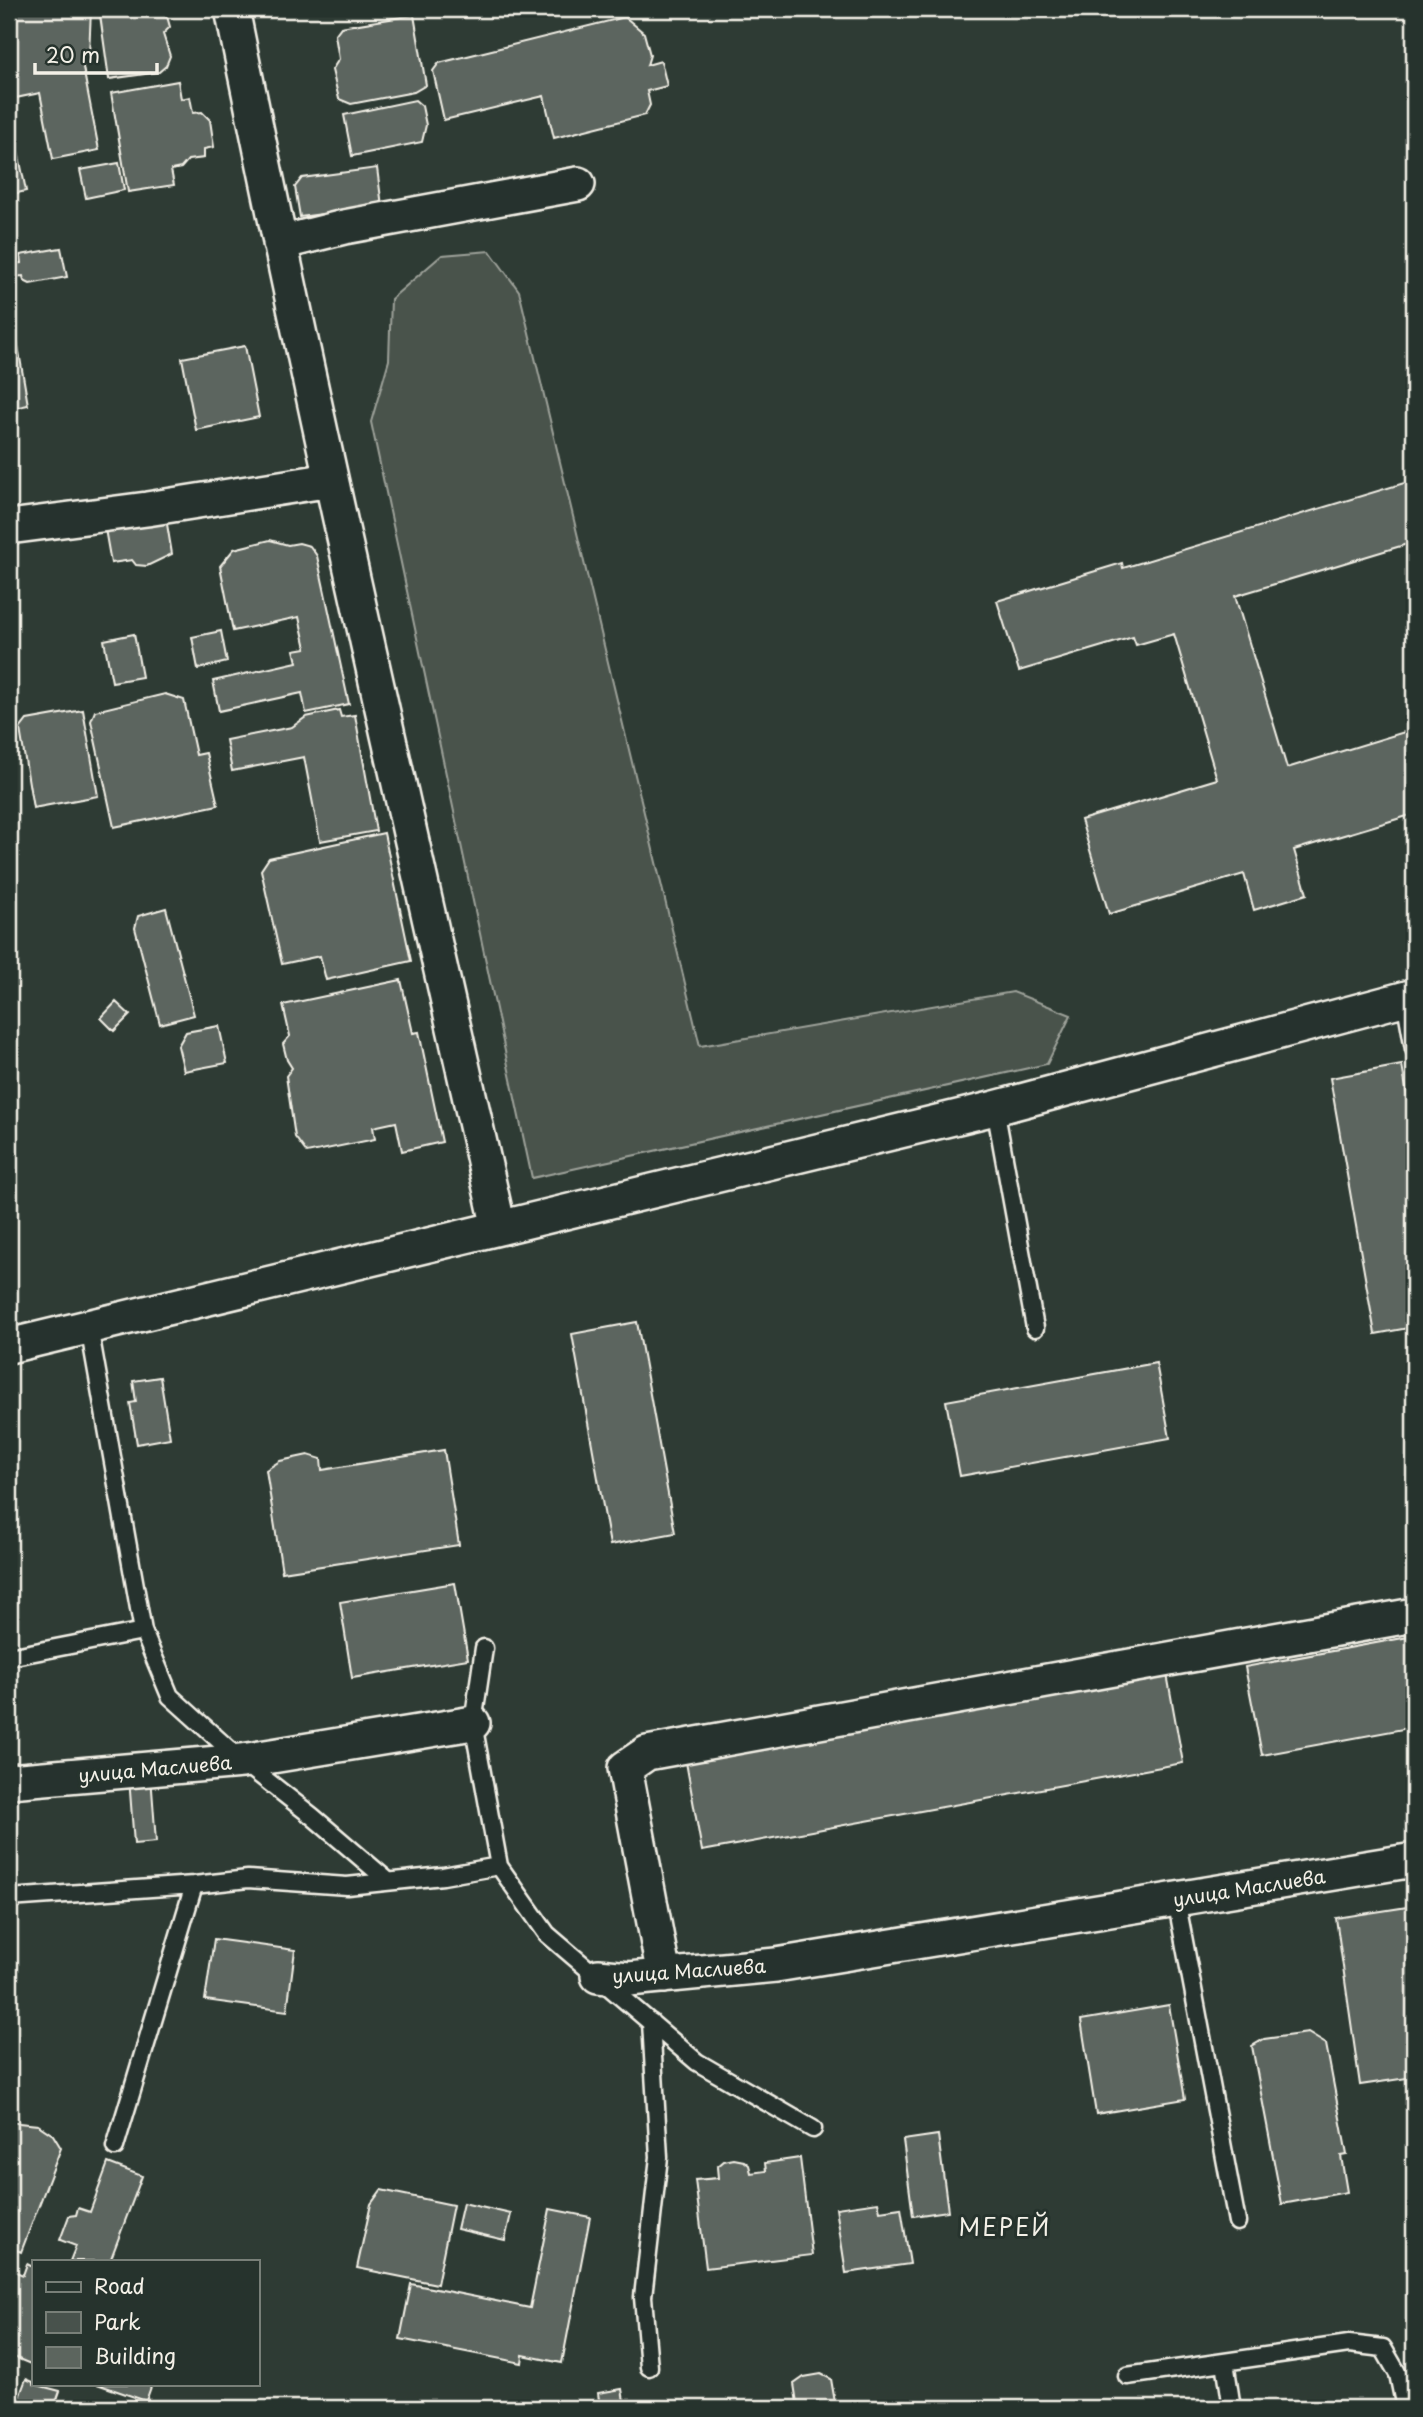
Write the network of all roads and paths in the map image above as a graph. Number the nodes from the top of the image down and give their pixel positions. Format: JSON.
{"nodes":[{"id":1,"x":232,"y":9,"type":"edge"},
{"id":2,"x":578,"y":184,"type":"dead end"},
{"id":3,"x":280,"y":243,"type":"junction"},
{"id":4,"x":331,"y":480,"type":"junction"},
{"id":5,"x":9,"y":527,"type":"edge"},
{"id":6,"x":1409,"y":997,"type":"edge"},
{"id":7,"x":1414,"y":1049,"type":"edge"},
{"id":8,"x":995,"y":1108,"type":"junction"},
{"id":9,"x":499,"y":1228,"type":"junction"},
{"id":10,"x":89,"y":1327,"type":"junction"},
{"id":11,"x":1035,"y":1328,"type":"dead end"},
{"id":12,"x":9,"y":1346,"type":"edge"},
{"id":13,"x":1414,"y":1615,"type":"edge"},
{"id":14,"x":143,"y":1630,"type":"junction"},
{"id":15,"x":484,"y":1648,"type":"dead end"},
{"id":16,"x":9,"y":1657,"type":"edge"},
{"id":17,"x":473,"y":1723,"type":"junction"},
{"id":18,"x":242,"y":1761,"type":"junction"},
{"id":19,"x":9,"y":1781,"type":"edge"},
{"id":20,"x":1414,"y":1860,"type":"edge"},
{"id":21,"x":499,"y":1866,"type":"junction"},
{"id":22,"x":388,"y":1881,"type":"junction"},
{"id":23,"x":194,"y":1885,"type":"junction"},
{"id":24,"x":9,"y":1898,"type":"edge"},
{"id":25,"x":1176,"y":1899,"type":"junction"},
{"id":26,"x":598,"y":1976,"type":"junction"},
{"id":27,"x":664,"y":1976,"type":"junction"},
{"id":28,"x":651,"y":2022,"type":"junction"},
{"id":29,"x":814,"y":2129,"type":"dead end"},
{"id":30,"x":115,"y":2147,"type":"dead end"},
{"id":31,"x":1237,"y":2222,"type":"dead end"},
{"id":32,"x":1225,"y":2362,"type":"junction"},
{"id":33,"x":649,"y":2367,"type":"dead end"},
{"id":34,"x":1128,"y":2376,"type":"dead end"},
{"id":35,"x":1232,"y":2408,"type":"edge"},
{"id":36,"x":1405,"y":2408,"type":"edge"}],
"edges":[{"from":1,"to":3,"type":"street"},
{"from":2,"to":3,"type":"street"},
{"from":3,"to":4,"type":"street"},
{"from":4,"to":5,"type":"street"},
{"from":4,"to":9,"type":"street"},
{"from":6,"to":7,"type":"lane"},
{"from":6,"to":8,"type":"street"},
{"from":8,"to":9,"type":"street"},
{"from":8,"to":11,"type":"lane"},
{"from":9,"to":10,"type":"street"},
{"from":10,"to":12,"type":"street"},
{"from":10,"to":14,"type":"lane"},
{"from":13,"to":27,"type":"street"},
{"from":14,"to":16,"type":"lane"},
{"from":14,"to":18,"type":"lane"},
{"from":15,"to":17,"type":"lane"},
{"from":17,"to":18,"type":"street"},
{"from":17,"to":21,"type":"lane"},
{"from":18,"to":19,"type":"street","name":"улица Маслиева"},
{"from":18,"to":22,"type":"lane","name":"улица Маслиева"},
{"from":20,"to":25,"type":"street","name":"улица Маслиева"},
{"from":21,"to":22,"type":"lane"},
{"from":21,"to":26,"type":"lane","name":"улица Маслиева"},
{"from":22,"to":23,"type":"lane"},
{"from":23,"to":24,"type":"lane"},
{"from":23,"to":30,"type":"lane"},
{"from":25,"to":27,"type":"street","name":"улица Маслиева"},
{"from":25,"to":31,"type":"lane"},
{"from":26,"to":27,"type":"street","name":"улица Маслиева"},
{"from":26,"to":28,"type":"lane"},
{"from":28,"to":29,"type":"lane"},
{"from":28,"to":33,"type":"lane"},
{"from":32,"to":34,"type":"lane"},
{"from":32,"to":35,"type":"lane"},
{"from":32,"to":36,"type":"lane"}]}
